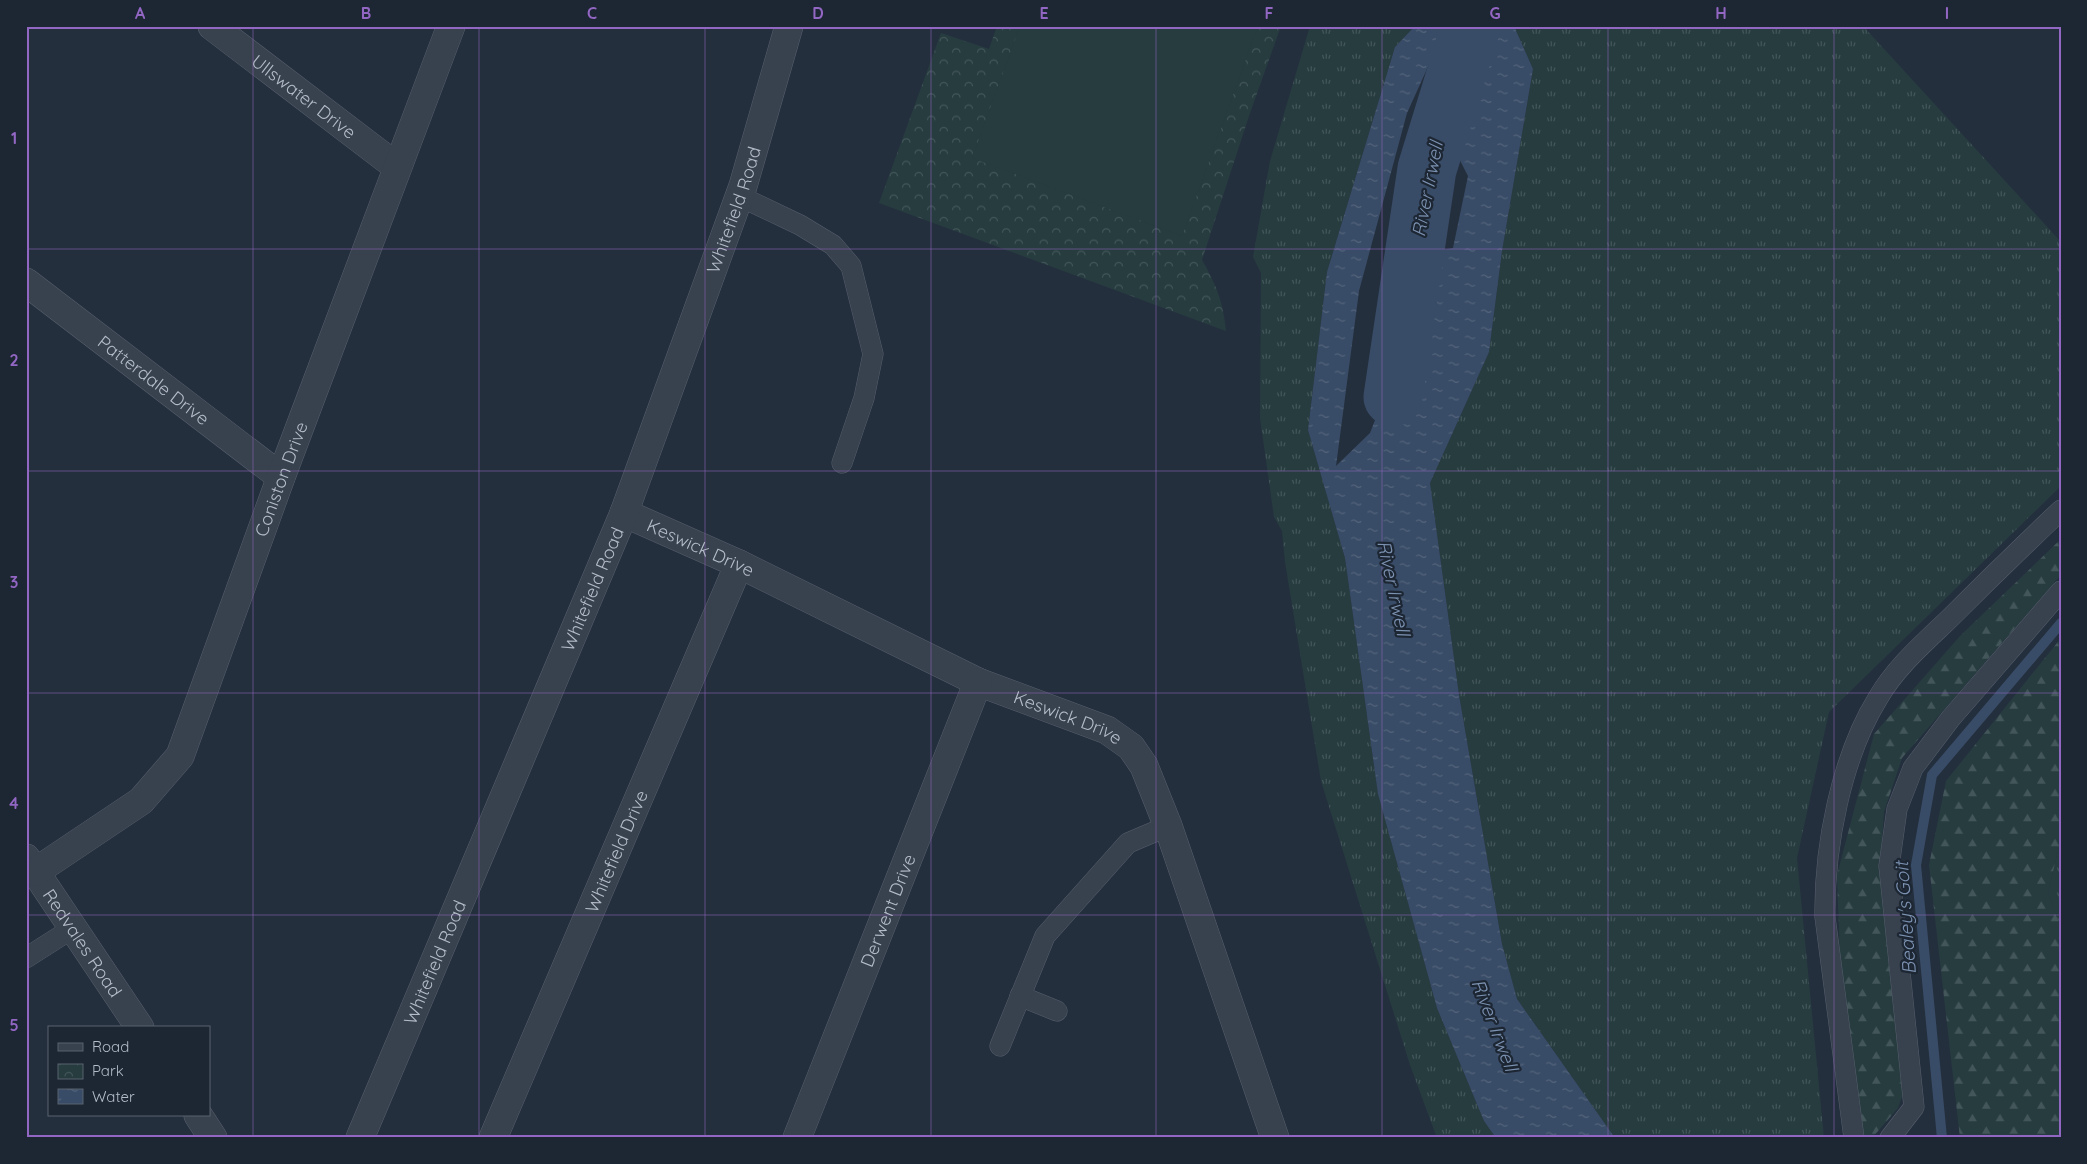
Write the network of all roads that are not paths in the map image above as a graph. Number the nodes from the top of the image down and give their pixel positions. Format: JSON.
{"nodes":[{"id":1,"x":212,"y":26,"type":"edge"},
{"id":2,"x":451,"y":26,"type":"edge"},
{"id":3,"x":789,"y":26,"type":"edge"},
{"id":4,"x":397,"y":167,"type":"junction"},
{"id":5,"x":739,"y":196,"type":"junction"},
{"id":6,"x":26,"y":282,"type":"edge"},
{"id":7,"x":842,"y":463,"type":"dead end"},
{"id":8,"x":281,"y":477,"type":"junction"},
{"id":9,"x":2061,"y":510,"type":"edge"},
{"id":10,"x":624,"y":513,"type":"junction"},
{"id":11,"x":738,"y":564,"type":"junction"},
{"id":12,"x":2061,"y":591,"type":"edge"},
{"id":13,"x":978,"y":682,"type":"junction"},
{"id":14,"x":1168,"y":826,"type":"junction"},
{"id":15,"x":31,"y":865,"type":"edge"},
{"id":16,"x":73,"y":928,"type":"junction"},
{"id":17,"x":26,"y":958,"type":"edge"},
{"id":18,"x":1020,"y":996,"type":"junction"},
{"id":19,"x":1057,"y":1011,"type":"dead end"},
{"id":20,"x":139,"y":1026,"type":"edge"},
{"id":21,"x":1000,"y":1046,"type":"dead end"},
{"id":22,"x":199,"y":1116,"type":"edge"},
{"id":23,"x":213,"y":1138,"type":"edge"},
{"id":24,"x":360,"y":1138,"type":"edge"},
{"id":25,"x":493,"y":1138,"type":"edge"},
{"id":26,"x":797,"y":1138,"type":"edge"},
{"id":27,"x":1275,"y":1138,"type":"edge"},
{"id":28,"x":1854,"y":1138,"type":"edge"},
{"id":29,"x":1890,"y":1138,"type":"edge"}],
"edges":[{"from":1,"to":4,"type":"street","name":"Ullswater Drive"},
{"from":2,"to":4,"type":"street","name":"Coniston Drive"},
{"from":3,"to":5,"type":"street","name":"Whitefield Road"},
{"from":4,"to":8,"type":"street","name":"Coniston Drive"},
{"from":5,"to":7,"type":"lane"},
{"from":5,"to":10,"type":"street","name":"Whitefield Road"},
{"from":6,"to":8,"type":"street","name":"Patterdale Drive"},
{"from":8,"to":15,"type":"street","name":"Coniston Drive"},
{"from":9,"to":28,"type":"lane"},
{"from":10,"to":11,"type":"street","name":"Keswick Drive"},
{"from":10,"to":24,"type":"street","name":"Whitefield Road"},
{"from":11,"to":13,"type":"street","name":"Keswick Drive"},
{"from":11,"to":25,"type":"street","name":"Whitefield Drive"},
{"from":12,"to":29,"type":"lane"},
{"from":13,"to":14,"type":"street","name":"Keswick Drive"},
{"from":13,"to":26,"type":"street","name":"Derwent Drive"},
{"from":14,"to":18,"type":"lane"},
{"from":14,"to":27,"type":"street","name":"Keswick Drive"},
{"from":15,"to":16,"type":"street","name":"Redvales Road"},
{"from":16,"to":17,"type":"lane"},
{"from":16,"to":20,"type":"street","name":"Redvales Road"},
{"from":18,"to":19,"type":"lane"},
{"from":18,"to":21,"type":"lane"},
{"from":22,"to":23,"type":"street"}]}
